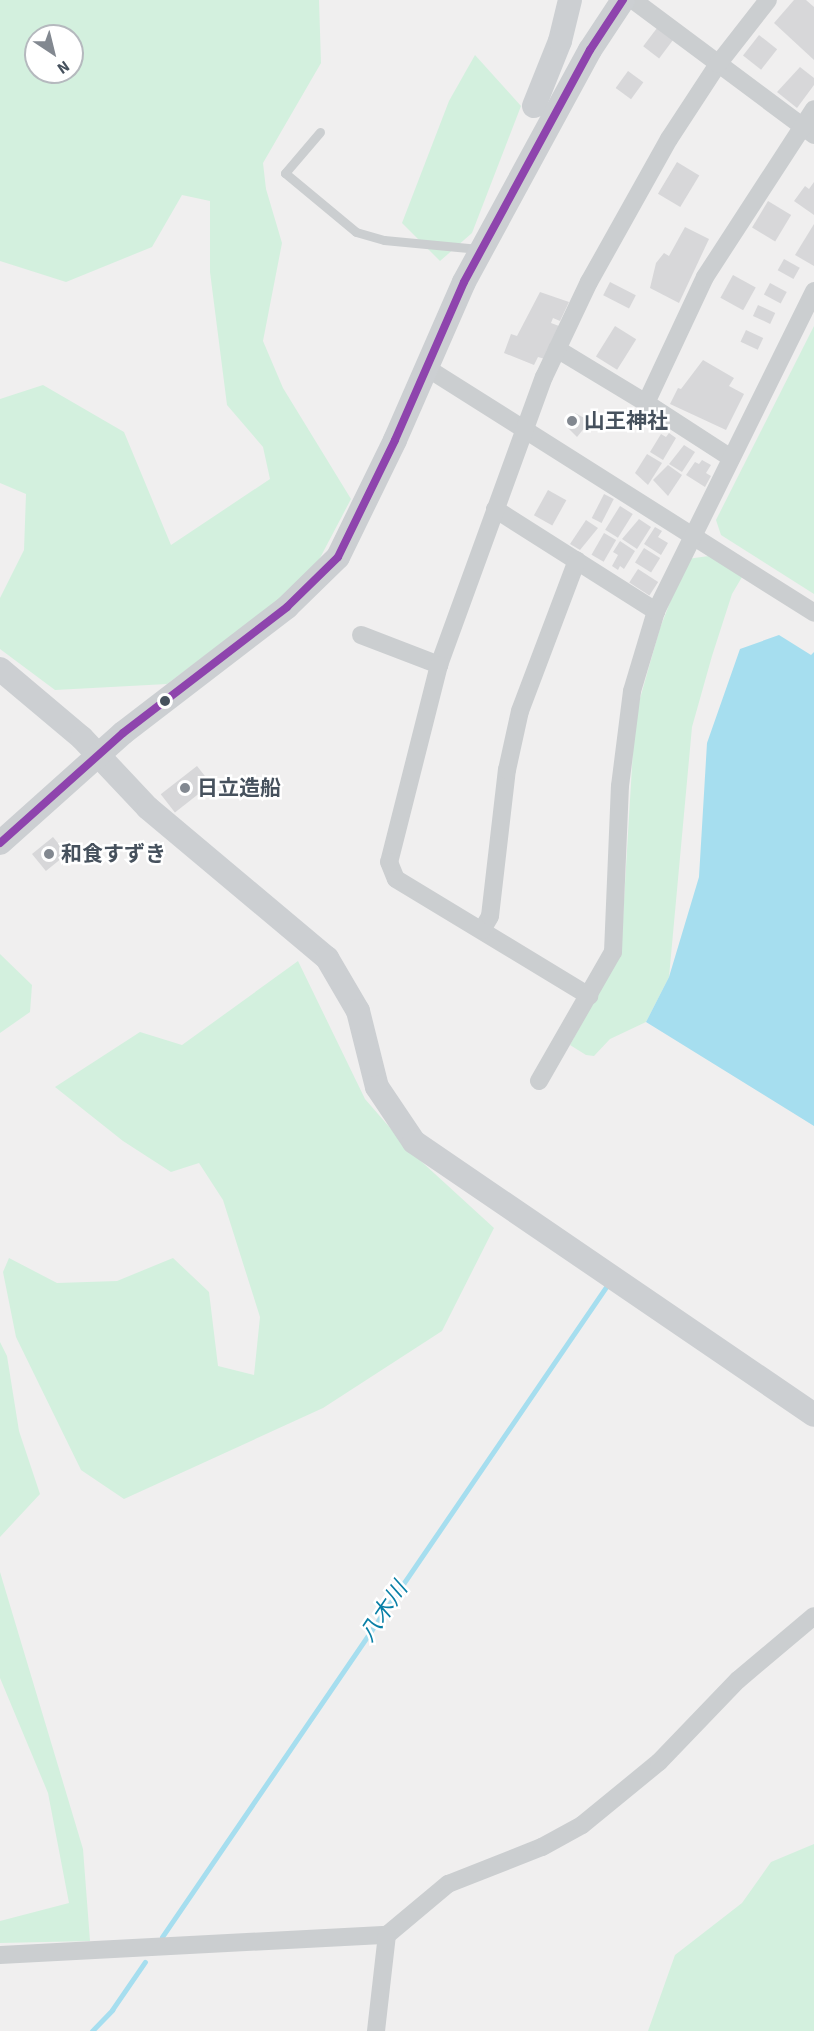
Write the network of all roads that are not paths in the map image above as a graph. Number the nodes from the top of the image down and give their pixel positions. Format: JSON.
{"nodes":[{"id":1,"x":570,"y":0,"type":"edge"},
{"id":2,"x":623,"y":0,"type":"edge"},
{"id":3,"x":633,"y":0,"type":"edge"},
{"id":4,"x":768,"y":0,"type":"edge"},
{"id":5,"x":718,"y":64,"type":"junction"},
{"id":6,"x":534,"y":106,"type":"dead end"},
{"id":7,"x":814,"y":109,"type":"edge"},
{"id":8,"x":807,"y":130,"type":"edge"},
{"id":9,"x":320,"y":132,"type":"dead end"},
{"id":10,"x":481,"y":249,"type":"junction"},
{"id":11,"x":814,"y":291,"type":"edge"},
{"id":12,"x":557,"y":349,"type":"junction"},
{"id":13,"x":427,"y":368,"type":"junction"},
{"id":14,"x":646,"y":403,"type":"junction"},
{"id":15,"x":524,"y":430,"type":"junction"},
{"id":16,"x":731,"y":458,"type":"junction"},
{"id":17,"x":495,"y":509,"type":"junction"},
{"id":18,"x":692,"y":537,"type":"junction"},
{"id":19,"x":577,"y":560,"type":"junction"},
{"id":20,"x":656,"y":611,"type":"junction"},
{"id":21,"x":814,"y":613,"type":"edge"},
{"id":22,"x":362,"y":635,"type":"dead end"},
{"id":23,"x":440,"y":665,"type":"junction"},
{"id":24,"x":0,"y":669,"type":"edge"},
{"id":25,"x":100,"y":754,"type":"junction"},
{"id":26,"x":0,"y":843,"type":"edge"},
{"id":27,"x":482,"y":930,"type":"junction"},
{"id":28,"x":589,"y":996,"type":"junction"},
{"id":29,"x":539,"y":1081,"type":"dead end"},
{"id":30,"x":814,"y":1415,"type":"edge"},
{"id":31,"x":814,"y":1616,"type":"edge"},
{"id":32,"x":387,"y":1935,"type":"junction"},
{"id":33,"x":0,"y":1954,"type":"edge"},
{"id":34,"x":376,"y":2031,"type":"edge"}],
"edges":[{"from":1,"to":6,"type":"street"},
{"from":2,"to":10,"type":"street"},
{"from":3,"to":5,"type":"street"},
{"from":4,"to":5,"type":"street"},
{"from":5,"to":8,"type":"street"},
{"from":5,"to":12,"type":"street"},
{"from":7,"to":8,"type":"street"},
{"from":8,"to":14,"type":"street"},
{"from":9,"to":10,"type":"lane"},
{"from":10,"to":13,"type":"street"},
{"from":11,"to":16,"type":"street"},
{"from":12,"to":14,"type":"street"},
{"from":12,"to":15,"type":"street"},
{"from":13,"to":15,"type":"street"},
{"from":13,"to":25,"type":"street"},
{"from":14,"to":16,"type":"street"},
{"from":15,"to":17,"type":"street"},
{"from":15,"to":18,"type":"street"},
{"from":16,"to":18,"type":"street"},
{"from":17,"to":19,"type":"street"},
{"from":17,"to":23,"type":"street"},
{"from":18,"to":20,"type":"street"},
{"from":18,"to":21,"type":"street"},
{"from":19,"to":20,"type":"street"},
{"from":19,"to":27,"type":"street"},
{"from":20,"to":28,"type":"street"},
{"from":22,"to":23,"type":"street"},
{"from":23,"to":27,"type":"street"},
{"from":24,"to":25,"type":"street"},
{"from":25,"to":26,"type":"street"},
{"from":25,"to":30,"type":"street"},
{"from":27,"to":28,"type":"street"},
{"from":28,"to":29,"type":"street"},
{"from":31,"to":32,"type":"street"},
{"from":32,"to":33,"type":"street"},
{"from":32,"to":34,"type":"street"}]}
